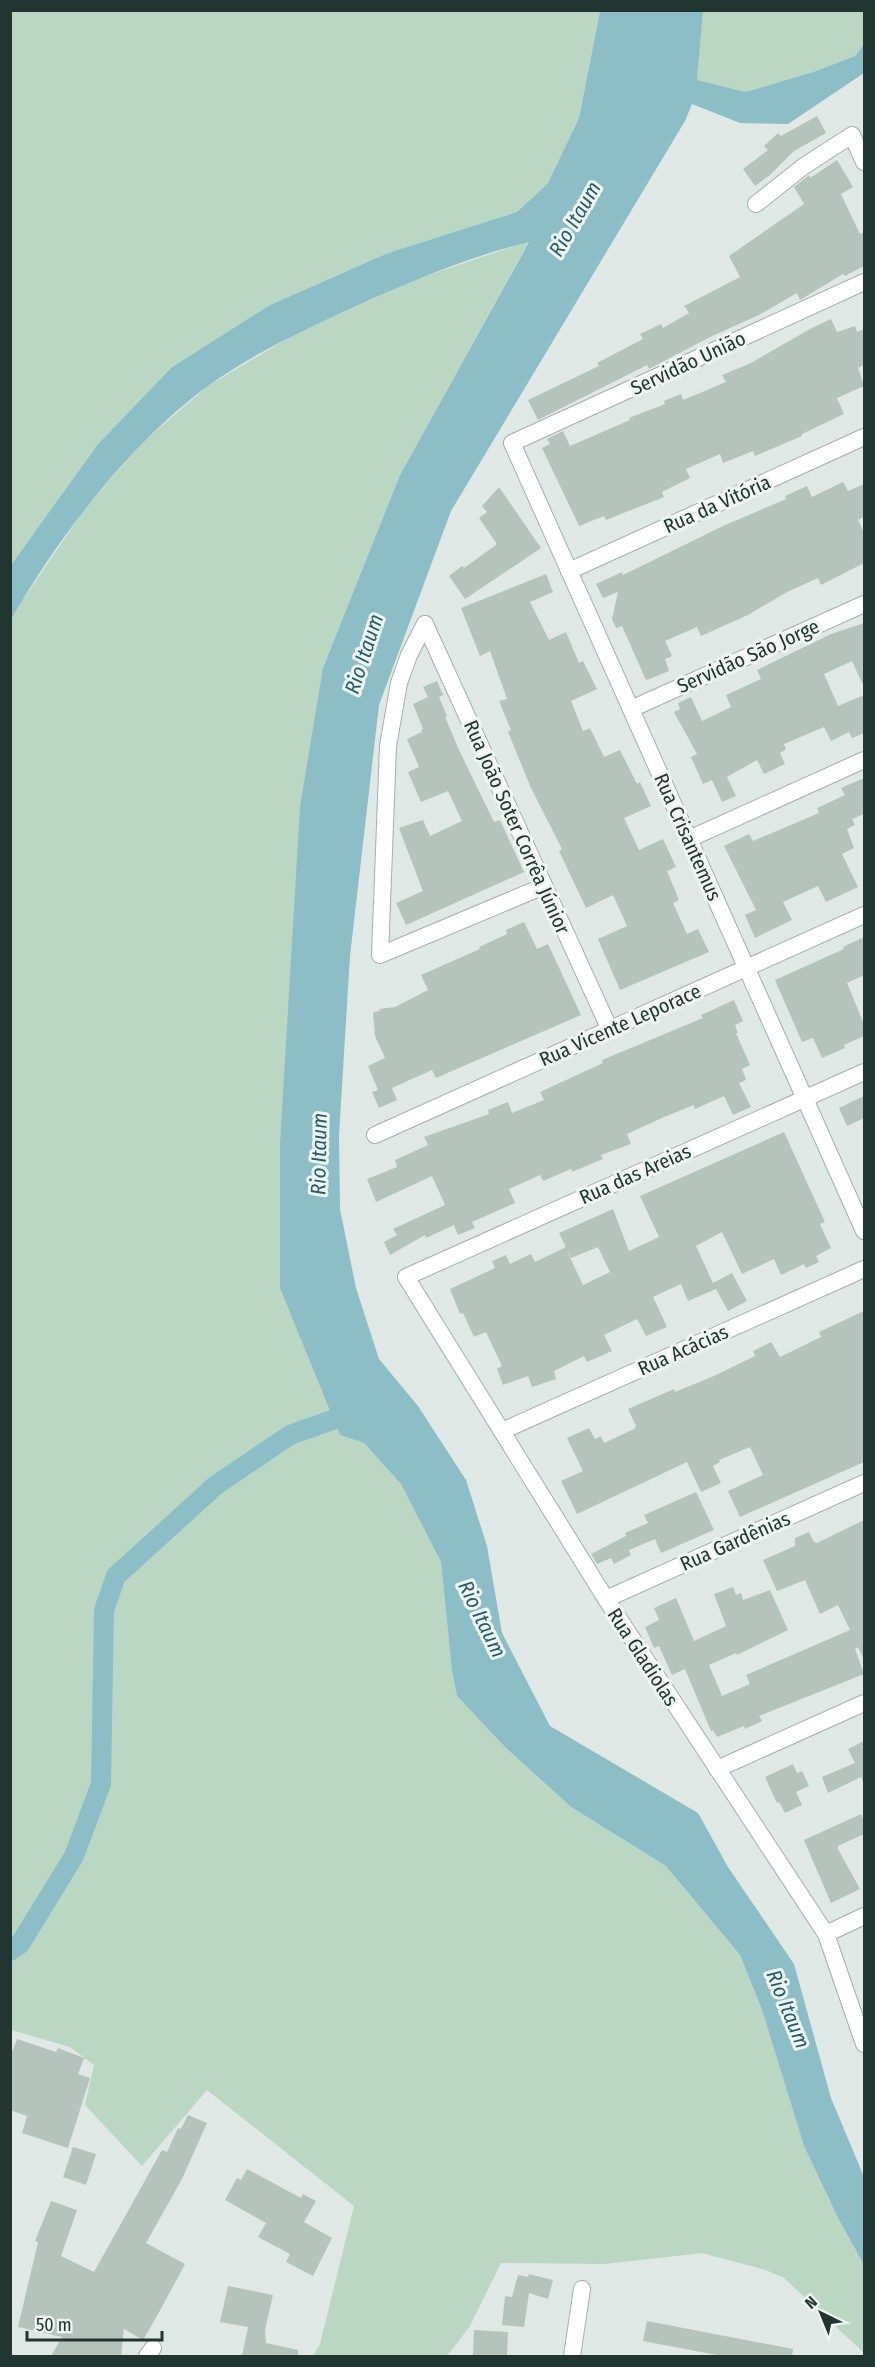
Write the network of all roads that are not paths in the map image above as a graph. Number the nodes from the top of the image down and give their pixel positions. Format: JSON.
{"nodes":[{"id":1,"x":864,"y":162,"type":"edge"},
{"id":2,"x":756,"y":204,"type":"dead end"},
{"id":3,"x":864,"y":282,"type":"edge"},
{"id":4,"x":864,"y":437,"type":"edge"},
{"id":5,"x":512,"y":443,"type":"joint"},
{"id":6,"x":569,"y":571,"type":"junction"},
{"id":7,"x":864,"y":604,"type":"edge"},
{"id":8,"x":631,"y":709,"type":"junction"},
{"id":9,"x":864,"y":760,"type":"edge"},
{"id":10,"x":689,"y":839,"type":"junction"},
{"id":11,"x":544,"y":886,"type":"junction"},
{"id":12,"x":864,"y":915,"type":"edge"},
{"id":13,"x":747,"y":968,"type":"junction"},
{"id":14,"x":610,"y":1030,"type":"junction"},
{"id":15,"x":864,"y":1072,"type":"edge"},
{"id":16,"x":805,"y":1098,"type":"junction"},
{"id":17,"x":375,"y":1135,"type":"dead end"},
{"id":18,"x":864,"y":1231,"type":"edge"},
{"id":19,"x":864,"y":1269,"type":"edge"},
{"id":20,"x":406,"y":1277,"type":"joint"},
{"id":21,"x":502,"y":1431,"type":"junction"},
{"id":22,"x":864,"y":1483,"type":"edge"},
{"id":23,"x":606,"y":1599,"type":"junction"},
{"id":24,"x":864,"y":1702,"type":"edge"},
{"id":25,"x":717,"y":1769,"type":"junction"},
{"id":26,"x":864,"y":1916,"type":"edge"},
{"id":27,"x":826,"y":1934,"type":"junction"},
{"id":28,"x":864,"y":2044,"type":"edge"},
{"id":29,"x":582,"y":2289,"type":"dead end"},
{"id":30,"x":572,"y":2356,"type":"edge"}],
"edges":[{"from":1,"to":2,"type":"street"},
{"from":3,"to":5,"type":"street","name":"Servidão União"},
{"from":4,"to":6,"type":"street","name":"Rua da Vitória"},
{"from":5,"to":6,"type":"street","name":"Rua Crisantemus"},
{"from":6,"to":8,"type":"street","name":"Rua Crisantemus"},
{"from":7,"to":8,"type":"street","name":"Servidão São Jorge"},
{"from":8,"to":10,"type":"street","name":"Rua Crisantemus"},
{"from":9,"to":10,"type":"street"},
{"from":10,"to":13,"type":"street","name":"Rua Crisantemus"},
{"from":11,"to":11,"type":"street","name":"Rua João Soter Corrêa Júnior"},
{"from":11,"to":14,"type":"street","name":"Rua João Soter Corrêa Júnior"},
{"from":12,"to":13,"type":"street","name":"Rua Vicente Leporace"},
{"from":13,"to":14,"type":"street","name":"Rua Vicente Leporace"},
{"from":13,"to":16,"type":"street","name":"Rua Crisantemus"},
{"from":14,"to":17,"type":"street","name":"Rua Vicente Leporace"},
{"from":15,"to":16,"type":"street","name":"Rua das Areias"},
{"from":16,"to":18,"type":"street","name":"Rua Crisantemus"},
{"from":16,"to":20,"type":"street","name":"Rua das Areias"},
{"from":19,"to":21,"type":"street","name":"Rua Acácias"},
{"from":20,"to":21,"type":"street","name":"Rua Gladiolas"},
{"from":21,"to":23,"type":"street","name":"Rua Gladiolas"},
{"from":22,"to":23,"type":"street","name":"Rua Gardênias"},
{"from":23,"to":25,"type":"street","name":"Rua Gladiolas"},
{"from":24,"to":25,"type":"street"},
{"from":25,"to":27,"type":"street","name":"Rua Gladiolas"},
{"from":26,"to":27,"type":"street"},
{"from":27,"to":28,"type":"street","name":"Rua Gladiolas"},
{"from":29,"to":30,"type":"street"}]}
